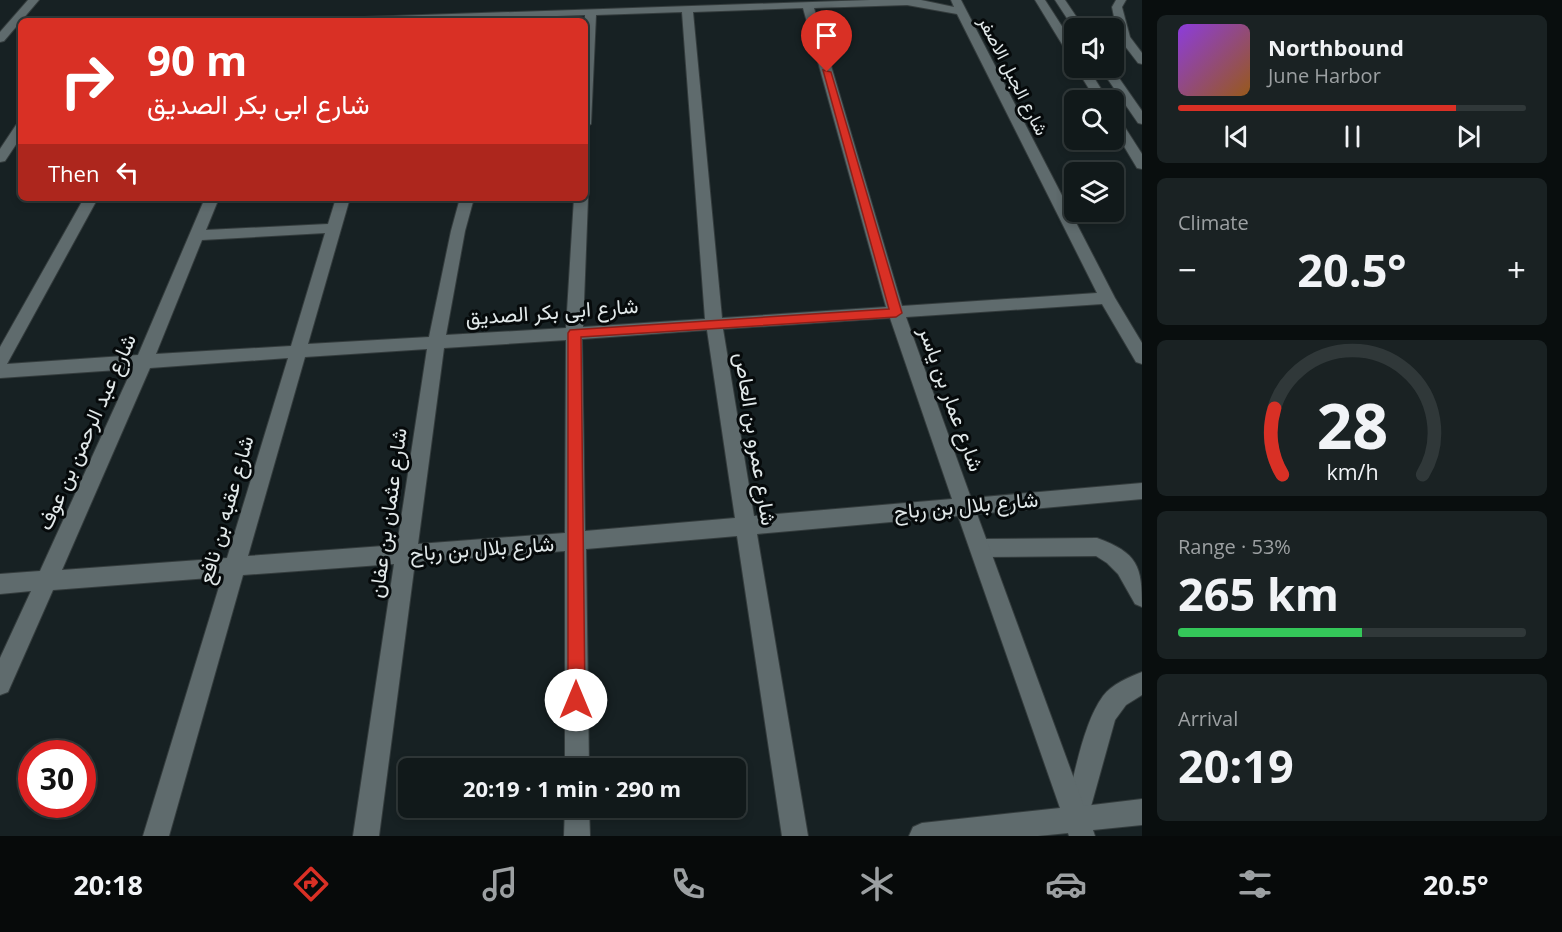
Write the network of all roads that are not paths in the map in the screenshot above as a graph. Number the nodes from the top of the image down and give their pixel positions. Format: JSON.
{"nodes":[{"id":1,"x":34,"y":0,"type":"edge"},
{"id":2,"x":1040,"y":0,"type":"edge"},
{"id":3,"x":1060,"y":0,"type":"edge"},
{"id":4,"x":1121,"y":0,"type":"edge"},
{"id":5,"x":957,"y":5,"type":"edge"},
{"id":6,"x":808,"y":6,"type":"junction"},
{"id":7,"x":687,"y":10,"type":"junction"},
{"id":8,"x":591,"y":13,"type":"junction"},
{"id":9,"x":516,"y":18,"type":"edge"},
{"id":10,"x":1072,"y":18,"type":"edge"},
{"id":11,"x":11,"y":24,"type":"edge"},
{"id":12,"x":1064,"y":38,"type":"edge"},
{"id":13,"x":0,"y":39,"type":"edge"},
{"id":14,"x":1142,"y":61,"type":"edge"},
{"id":15,"x":588,"y":68,"type":"edge"},
{"id":16,"x":1113,"y":78,"type":"edge"},
{"id":17,"x":1142,"y":120,"type":"edge"},
{"id":18,"x":18,"y":132,"type":"edge"},
{"id":19,"x":1124,"y":136,"type":"edge"},
{"id":20,"x":0,"y":158,"type":"edge"},
{"id":21,"x":1142,"y":165,"type":"edge"},
{"id":22,"x":89,"y":201,"type":"edge"},
{"id":23,"x":211,"y":201,"type":"edge"},
{"id":24,"x":342,"y":201,"type":"edge"},
{"id":25,"x":466,"y":201,"type":"edge"},
{"id":26,"x":581,"y":201,"type":"edge"},
{"id":27,"x":334,"y":228,"type":"junction"},
{"id":28,"x":198,"y":235,"type":"junction"},
{"id":29,"x":1107,"y":298,"type":"junction"},
{"id":30,"x":896,"y":313,"type":"junction"},
{"id":31,"x":714,"y":324,"type":"junction"},
{"id":32,"x":574,"y":333,"type":"junction"},
{"id":33,"x":436,"y":343,"type":"junction"},
{"id":34,"x":297,"y":352,"type":"junction"},
{"id":35,"x":1142,"y":358,"type":"edge"},
{"id":36,"x":0,"y":362,"type":"edge"},
{"id":37,"x":144,"y":362,"type":"junction"},
{"id":38,"x":0,"y":371,"type":"edge"},
{"id":39,"x":1142,"y":490,"type":"edge"},
{"id":40,"x":965,"y":506,"type":"junction"},
{"id":41,"x":746,"y":526,"type":"junction"},
{"id":42,"x":576,"y":541,"type":"junction"},
{"id":43,"x":980,"y":548,"type":"junction"},
{"id":44,"x":406,"y":554,"type":"junction"},
{"id":45,"x":234,"y":567,"type":"junction"},
{"id":46,"x":45,"y":580,"type":"junction"},
{"id":47,"x":0,"y":584,"type":"edge"},
{"id":48,"x":1142,"y":597,"type":"edge"},
{"id":49,"x":1142,"y":683,"type":"edge"},
{"id":50,"x":0,"y":684,"type":"edge"},
{"id":51,"x":577,"y":758,"type":"edge"},
{"id":52,"x":1142,"y":812,"type":"edge"},
{"id":53,"x":577,"y":818,"type":"edge"},
{"id":54,"x":1079,"y":828,"type":"edge"},
{"id":55,"x":156,"y":836,"type":"edge"},
{"id":56,"x":366,"y":836,"type":"edge"},
{"id":57,"x":577,"y":836,"type":"edge"},
{"id":58,"x":795,"y":836,"type":"edge"},
{"id":59,"x":922,"y":836,"type":"edge"}],
"edges":[{"from":1,"to":11,"type":"street"},
{"from":2,"to":12,"type":"street"},
{"from":3,"to":10,"type":"street"},
{"from":4,"to":14,"type":"street"},
{"from":5,"to":6,"type":"street"},
{"from":5,"to":29,"type":"street","name":"شارع الجبل الاصفر"},
{"from":6,"to":7,"type":"street"},
{"from":6,"to":30,"type":"street","name":"شارع عمار بن ياسر"},
{"from":7,"to":8,"type":"street"},
{"from":7,"to":31,"type":"street","name":"شارع عمرو بن العاص"},
{"from":8,"to":9,"type":"street"},
{"from":8,"to":15,"type":"street"},
{"from":11,"to":13,"type":"street"},
{"from":16,"to":17,"type":"street"},
{"from":18,"to":20,"type":"street"},
{"from":19,"to":21,"type":"street"},
{"from":22,"to":36,"type":"street"},
{"from":23,"to":28,"type":"street","name":"شارع عبد الرحمن بن عوف"},
{"from":24,"to":27,"type":"street","name":"شارع عقبه بن نافع"},
{"from":25,"to":33,"type":"street","name":"شارع عثمان بن عفان"},
{"from":26,"to":32,"type":"street"},
{"from":27,"to":28,"type":"street"},
{"from":27,"to":34,"type":"street","name":"شارع عقبه بن نافع"},
{"from":28,"to":37,"type":"street","name":"شارع عبد الرحمن بن عوف"},
{"from":29,"to":30,"type":"street","name":"شارع ابى بكر الصديق"},
{"from":29,"to":35,"type":"street","name":"شارع الجبل الاصفر"},
{"from":30,"to":31,"type":"street","name":"شارع ابى بكر الصديق"},
{"from":30,"to":40,"type":"street","name":"شارع عمار بن ياسر"},
{"from":31,"to":32,"type":"street","name":"شارع ابى بكر الصديق"},
{"from":31,"to":41,"type":"street","name":"شارع عمرو بن العاص"},
{"from":32,"to":33,"type":"street","name":"شارع ابى بكر الصديق"},
{"from":32,"to":42,"type":"street"},
{"from":33,"to":34,"type":"street","name":"شارع ابى بكر الصديق"},
{"from":33,"to":44,"type":"street","name":"شارع عثمان بن عفان"},
{"from":34,"to":37,"type":"street","name":"شارع ابى بكر الصديق"},
{"from":34,"to":45,"type":"street","name":"شارع عقبه بن نافع"},
{"from":37,"to":38,"type":"street","name":"شارع ابى بكر الصديق"},
{"from":37,"to":46,"type":"street","name":"شارع عبد الرحمن بن عوف"},
{"from":39,"to":40,"type":"street","name":"شارع بلال بن رباح"},
{"from":40,"to":41,"type":"street","name":"شارع بلال بن رباح"},
{"from":40,"to":43,"type":"street","name":"شارع عمار بن ياسر"},
{"from":41,"to":42,"type":"street","name":"شارع بلال بن رباح"},
{"from":41,"to":58,"type":"street","name":"شارع عمرو بن العاص"},
{"from":42,"to":44,"type":"street","name":"شارع بلال بن رباح"},
{"from":42,"to":51,"type":"street"},
{"from":43,"to":48,"type":"street"},
{"from":43,"to":54,"type":"street","name":"شارع عمار بن ياسر"},
{"from":44,"to":45,"type":"street","name":"شارع بلال بن رباح"},
{"from":44,"to":56,"type":"street","name":"شارع عثمان بن عفان"},
{"from":45,"to":46,"type":"street","name":"شارع بلال بن رباح"},
{"from":45,"to":55,"type":"street","name":"شارع عقبه بن نافع"},
{"from":46,"to":47,"type":"street","name":"شارع بلال بن رباح"},
{"from":46,"to":50,"type":"street","name":"شارع عبد الرحمن بن عوف"},
{"from":49,"to":54,"type":"street"},
{"from":52,"to":54,"type":"street"},
{"from":53,"to":57,"type":"street"},
{"from":54,"to":59,"type":"street"}]}
